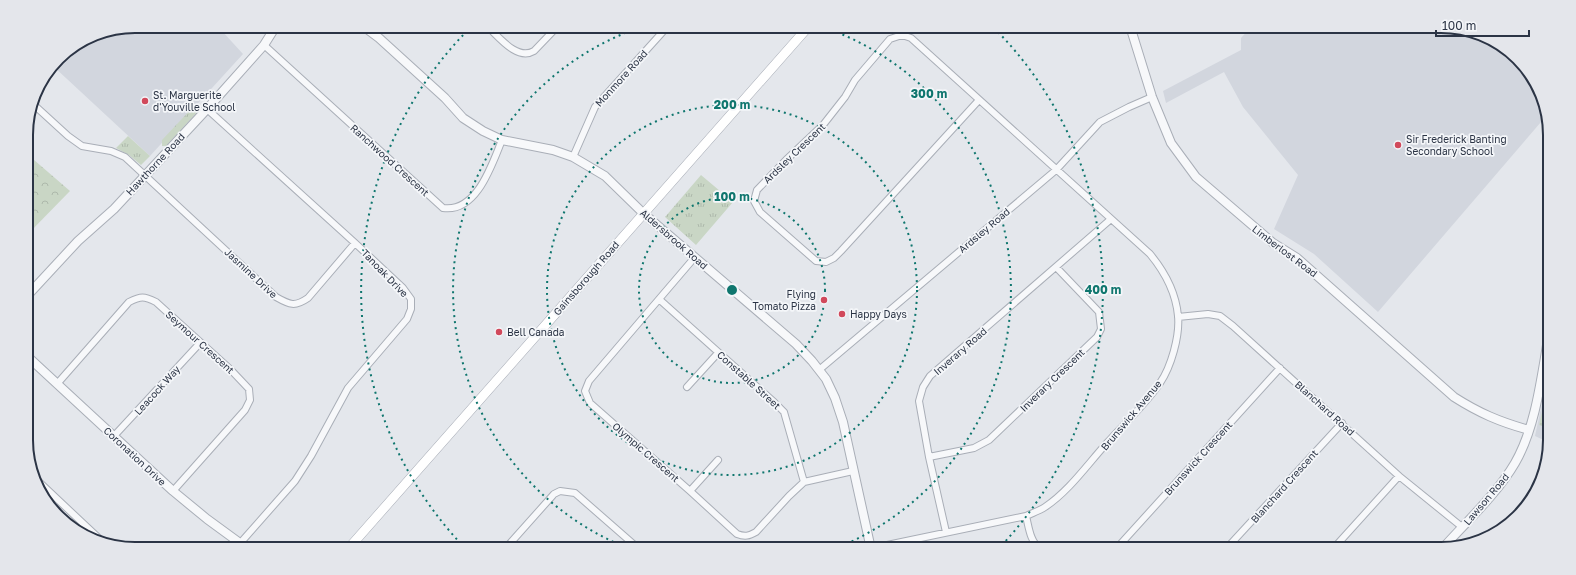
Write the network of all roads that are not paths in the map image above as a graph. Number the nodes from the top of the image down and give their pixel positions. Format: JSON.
{"nodes":[{"id":1,"x":272,"y":33,"type":"edge"},
{"id":2,"x":372,"y":33,"type":"edge"},
{"id":3,"x":495,"y":33,"type":"edge"},
{"id":4,"x":551,"y":33,"type":"edge"},
{"id":5,"x":662,"y":33,"type":"edge"},
{"id":6,"x":803,"y":33,"type":"edge"},
{"id":7,"x":1132,"y":33,"type":"edge"},
{"id":8,"x":264,"y":45,"type":"junction"},
{"id":9,"x":1152,"y":98,"type":"junction"},
{"id":10,"x":979,"y":100,"type":"junction"},
{"id":11,"x":36,"y":107,"type":"edge"},
{"id":12,"x":207,"y":109,"type":"junction"},
{"id":13,"x":502,"y":140,"type":"junction"},
{"id":14,"x":573,"y":157,"type":"junction"},
{"id":15,"x":1056,"y":170,"type":"junction"},
{"id":16,"x":146,"y":175,"type":"junction"},
{"id":17,"x":643,"y":213,"type":"junction"},
{"id":18,"x":1111,"y":219,"type":"junction"},
{"id":19,"x":355,"y":242,"type":"junction"},
{"id":20,"x":695,"y":257,"type":"junction"},
{"id":21,"x":1056,"y":267,"type":"junction"},
{"id":22,"x":33,"y":290,"type":"edge"},
{"id":23,"x":660,"y":300,"type":"junction"},
{"id":24,"x":1178,"y":317,"type":"junction"},
{"id":25,"x":200,"y":343,"type":"junction"},
{"id":26,"x":718,"y":353,"type":"junction"},
{"id":27,"x":33,"y":361,"type":"edge"},
{"id":28,"x":1543,"y":363,"type":"edge"},
{"id":29,"x":1280,"y":368,"type":"junction"},
{"id":30,"x":819,"y":370,"type":"junction"},
{"id":31,"x":1540,"y":378,"type":"junction"},
{"id":32,"x":1543,"y":379,"type":"edge"},
{"id":33,"x":57,"y":384,"type":"junction"},
{"id":34,"x":687,"y":387,"type":"dead end"},
{"id":35,"x":1342,"y":423,"type":"junction"},
{"id":36,"x":1529,"y":430,"type":"junction"},
{"id":37,"x":114,"y":436,"type":"junction"},
{"id":38,"x":929,"y":457,"type":"junction"},
{"id":39,"x":718,"y":460,"type":"dead end"},
{"id":40,"x":853,"y":471,"type":"junction"},
{"id":41,"x":1399,"y":476,"type":"junction"},
{"id":42,"x":804,"y":482,"type":"junction"},
{"id":43,"x":44,"y":486,"type":"edge"},
{"id":44,"x":173,"y":491,"type":"junction"},
{"id":45,"x":690,"y":491,"type":"junction"},
{"id":46,"x":1026,"y":516,"type":"junction"},
{"id":47,"x":1462,"y":527,"type":"junction"},
{"id":48,"x":946,"y":532,"type":"junction"},
{"id":49,"x":96,"y":534,"type":"edge"},
{"id":50,"x":240,"y":542,"type":"joint"},
{"id":51,"x":354,"y":542,"type":"edge"},
{"id":52,"x":511,"y":542,"type":"edge"},
{"id":53,"x":631,"y":542,"type":"edge"},
{"id":54,"x":868,"y":542,"type":"edge"},
{"id":55,"x":901,"y":542,"type":"edge"},
{"id":56,"x":1034,"y":542,"type":"edge"},
{"id":57,"x":1122,"y":542,"type":"edge"},
{"id":58,"x":1232,"y":542,"type":"edge"},
{"id":59,"x":1339,"y":542,"type":"edge"},
{"id":60,"x":1448,"y":542,"type":"edge"}],
"edges":[{"from":1,"to":8,"type":"street","name":"Hawthorne Road"},
{"from":2,"to":13,"type":"street","name":"Aldersbrook Road"},
{"from":3,"to":4,"type":"street"},
{"from":5,"to":14,"type":"street","name":"Monmore Road"},
{"from":6,"to":17,"type":"main road","name":"Gainsborough Road"},
{"from":7,"to":9,"type":"street","name":"Limberlost Road"},
{"from":8,"to":12,"type":"street","name":"Hawthorne Road"},
{"from":8,"to":13,"type":"street","name":"Ranchwood Crescent"},
{"from":9,"to":15,"type":"street","name":"Ardsley Road"},
{"from":9,"to":36,"type":"street","name":"Limberlost Road"},
{"from":10,"to":10,"type":"street","name":"Ardsley Crescent"},
{"from":10,"to":15,"type":"street","name":"Ardsley Crescent"},
{"from":11,"to":16,"type":"street","name":"Jasmine Drive"},
{"from":12,"to":16,"type":"street","name":"Hawthorne Road"},
{"from":12,"to":19,"type":"street","name":"Tanoak Drive"},
{"from":13,"to":14,"type":"street","name":"Aldersbrook Road"},
{"from":14,"to":17,"type":"street","name":"Aldersbrook Road"},
{"from":15,"to":18,"type":"street","name":"Brunswick Avenue"},
{"from":15,"to":30,"type":"street","name":"Ardsley Road"},
{"from":16,"to":19,"type":"street","name":"Jasmine Drive"},
{"from":16,"to":22,"type":"street","name":"Hawthorne Road"},
{"from":17,"to":20,"type":"street","name":"Aldersbrook Road"},
{"from":17,"to":51,"type":"main road","name":"Gainsborough Road"},
{"from":18,"to":21,"type":"street","name":"Inverary Road"},
{"from":18,"to":24,"type":"street","name":"Brunswick Avenue"},
{"from":19,"to":50,"type":"street","name":"Tanoak Drive"},
{"from":20,"to":23,"type":"street","name":"Olympic Crescent"},
{"from":20,"to":30,"type":"street","name":"Aldersbrook Road"},
{"from":21,"to":38,"type":"street","name":"Inverary Road"},
{"from":21,"to":38,"type":"street","name":"Inverary Crescent"},
{"from":23,"to":26,"type":"street","name":"Constable Street"},
{"from":23,"to":45,"type":"street","name":"Olympic Crescent"},
{"from":24,"to":29,"type":"street","name":"Blanchard Road"},
{"from":24,"to":46,"type":"street","name":"Brunswick Avenue"},
{"from":25,"to":33,"type":"street","name":"Seymour Crescent"},
{"from":25,"to":37,"type":"street","name":"Leacock Way"},
{"from":25,"to":44,"type":"street","name":"Seymour Crescent"},
{"from":26,"to":34,"type":"street"},
{"from":26,"to":42,"type":"street","name":"Constable Street"},
{"from":27,"to":33,"type":"street","name":"Coronation Drive"},
{"from":28,"to":31,"type":"street","name":"Lawson Road"},
{"from":29,"to":35,"type":"street","name":"Blanchard Road"},
{"from":29,"to":57,"type":"street","name":"Brunswick Crescent"},
{"from":30,"to":40,"type":"street","name":"Aldersbrook Road"},
{"from":31,"to":32,"type":"street"},
{"from":31,"to":36,"type":"street","name":"Lawson Road"},
{"from":33,"to":37,"type":"street","name":"Coronation Drive"},
{"from":35,"to":41,"type":"street","name":"Blanchard Road"},
{"from":35,"to":58,"type":"street","name":"Blanchard Crescent"},
{"from":36,"to":47,"type":"street","name":"Lawson Road"},
{"from":37,"to":44,"type":"street","name":"Coronation Drive"},
{"from":38,"to":48,"type":"street","name":"Inverary Road"},
{"from":39,"to":45,"type":"street"},
{"from":40,"to":42,"type":"street"},
{"from":40,"to":54,"type":"street","name":"Aldersbrook Road"},
{"from":41,"to":47,"type":"street","name":"Blanchard Road"},
{"from":41,"to":59,"type":"street"},
{"from":42,"to":45,"type":"street","name":"Olympic Crescent"},
{"from":43,"to":49,"type":"street"},
{"from":44,"to":50,"type":"street","name":"Coronation Drive"},
{"from":46,"to":48,"type":"street","name":"Brunswick Avenue"},
{"from":46,"to":56,"type":"street"},
{"from":47,"to":60,"type":"street","name":"Lawson Road"},
{"from":48,"to":55,"type":"street","name":"Brunswick Avenue"},
{"from":52,"to":53,"type":"street"}]}
